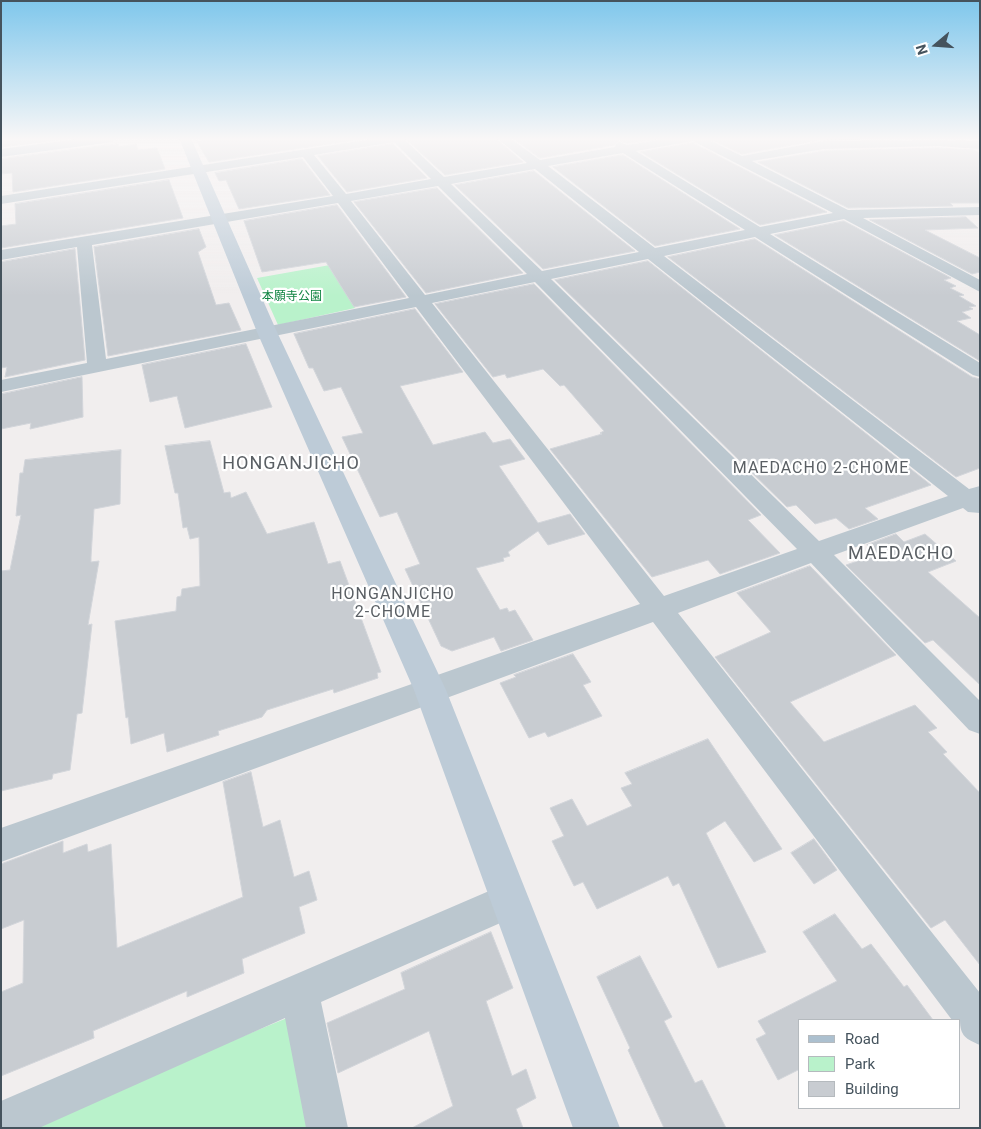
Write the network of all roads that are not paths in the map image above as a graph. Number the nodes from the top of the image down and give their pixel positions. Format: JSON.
{"nodes":[{"id":1,"x":59,"y":191,"type":"edge"},
{"id":2,"x":208,"y":191,"type":"edge"},
{"id":3,"x":335,"y":191,"type":"edge"},
{"id":4,"x":384,"y":191,"type":"edge"},
{"id":5,"x":451,"y":191,"type":"edge"},
{"id":6,"x":571,"y":191,"type":"edge"},
{"id":7,"x":693,"y":191,"type":"edge"},
{"id":8,"x":800,"y":191,"type":"edge"},
{"id":9,"x":341,"y":198,"type":"junction"},
{"id":10,"x":1,"y":200,"type":"edge"},
{"id":11,"x":973,"y":211,"type":"edge"},
{"id":12,"x":846,"y":214,"type":"junction"},
{"id":13,"x":219,"y":220,"type":"junction"},
{"id":14,"x":980,"y":223,"type":"edge"},
{"id":15,"x":759,"y":232,"type":"junction"},
{"id":16,"x":84,"y":241,"type":"junction"},
{"id":17,"x":651,"y":254,"type":"junction"},
{"id":18,"x":1,"y":255,"type":"edge"},
{"id":19,"x":540,"y":276,"type":"junction"},
{"id":20,"x":980,"y":287,"type":"edge"},
{"id":21,"x":420,"y":301,"type":"junction"},
{"id":22,"x":267,"y":332,"type":"junction"},
{"id":23,"x":97,"y":366,"type":"junction"},
{"id":24,"x":980,"y":371,"type":"edge"},
{"id":25,"x":1,"y":386,"type":"edge"},
{"id":26,"x":975,"y":500,"type":"edge"},
{"id":27,"x":817,"y":552,"type":"junction"},
{"id":28,"x":658,"y":608,"type":"junction"},
{"id":29,"x":430,"y":690,"type":"junction"},
{"id":30,"x":980,"y":721,"type":"edge"},
{"id":31,"x":1,"y":844,"type":"edge"},
{"id":32,"x":510,"y":900,"type":"junction"},
{"id":33,"x":300,"y":993,"type":"junction"},
{"id":34,"x":980,"y":1025,"type":"edge"},
{"id":35,"x":1,"y":1123,"type":"edge"},
{"id":36,"x":327,"y":1128,"type":"edge"},
{"id":37,"x":597,"y":1128,"type":"edge"}],
"edges":[{"from":1,"to":10,"type":"street"},
{"from":2,"to":13,"type":"street"},
{"from":3,"to":9,"type":"street"},
{"from":4,"to":9,"type":"street"},
{"from":5,"to":19,"type":"street"},
{"from":6,"to":17,"type":"street"},
{"from":7,"to":15,"type":"street"},
{"from":8,"to":12,"type":"street"},
{"from":9,"to":13,"type":"street"},
{"from":9,"to":21,"type":"street"},
{"from":11,"to":12,"type":"street"},
{"from":11,"to":14,"type":"street"},
{"from":12,"to":15,"type":"street"},
{"from":12,"to":20,"type":"street"},
{"from":13,"to":16,"type":"street"},
{"from":13,"to":22,"type":"street"},
{"from":15,"to":17,"type":"street"},
{"from":15,"to":24,"type":"street"},
{"from":16,"to":18,"type":"street"},
{"from":16,"to":23,"type":"street"},
{"from":17,"to":19,"type":"street"},
{"from":17,"to":26,"type":"street"},
{"from":19,"to":21,"type":"street"},
{"from":19,"to":27,"type":"street"},
{"from":21,"to":22,"type":"street"},
{"from":21,"to":28,"type":"street"},
{"from":22,"to":23,"type":"street"},
{"from":22,"to":29,"type":"street"},
{"from":23,"to":25,"type":"street"},
{"from":26,"to":27,"type":"street"},
{"from":27,"to":28,"type":"street"},
{"from":27,"to":30,"type":"street"},
{"from":28,"to":29,"type":"street"},
{"from":28,"to":34,"type":"street"},
{"from":29,"to":31,"type":"street"},
{"from":29,"to":32,"type":"street"},
{"from":32,"to":33,"type":"street"},
{"from":32,"to":37,"type":"street"},
{"from":33,"to":35,"type":"street"},
{"from":33,"to":36,"type":"street"}]}
